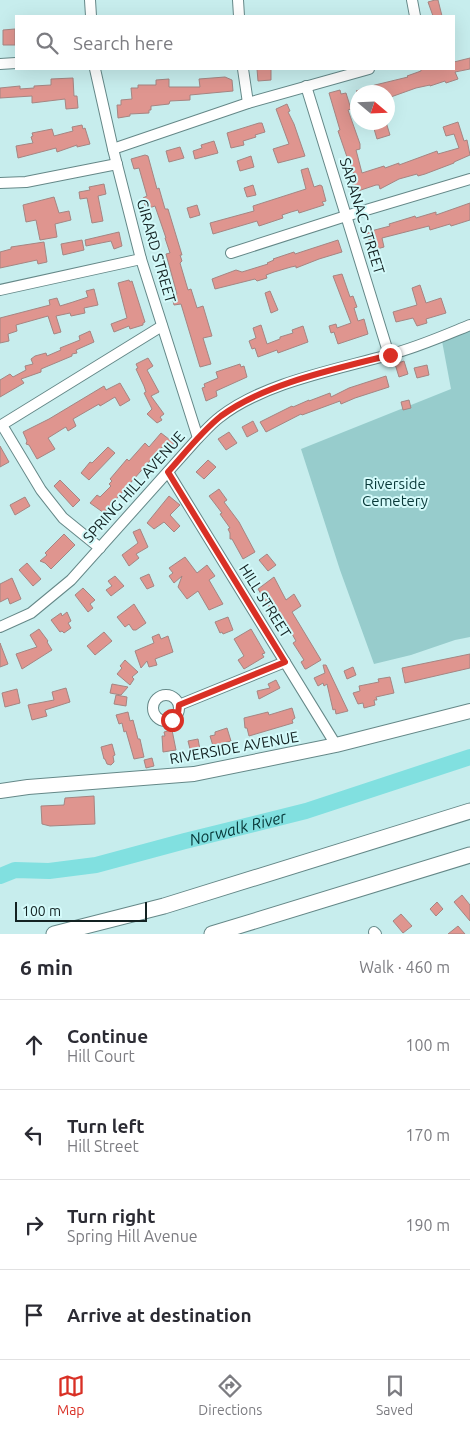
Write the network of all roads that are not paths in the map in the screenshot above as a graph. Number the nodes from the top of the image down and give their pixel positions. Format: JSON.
{"nodes":[{"id":1,"x":90,"y":0,"type":"edge"},
{"id":2,"x":238,"y":0,"type":"edge"},
{"id":3,"x":412,"y":0,"type":"edge"},
{"id":4,"x":91,"y":15,"type":"edge"},
{"id":5,"x":239,"y":15,"type":"edge"},
{"id":6,"x":414,"y":15,"type":"edge"},
{"id":7,"x":15,"y":63,"type":"edge"},
{"id":8,"x":0,"y":64,"type":"edge"},
{"id":9,"x":95,"y":70,"type":"edge"},
{"id":10,"x":243,"y":70,"type":"edge"},
{"id":11,"x":365,"y":70,"type":"edge"},
{"id":12,"x":306,"y":86,"type":"junction"},
{"id":13,"x":248,"y":103,"type":"junction"},
{"id":14,"x":113,"y":149,"type":"junction"},
{"id":15,"x":117,"y":164,"type":"junction"},
{"id":16,"x":470,"y":179,"type":"edge"},
{"id":17,"x":0,"y":183,"type":"edge"},
{"id":18,"x":346,"y":216,"type":"junction"},
{"id":19,"x":231,"y":253,"type":"dead end"},
{"id":20,"x":141,"y":259,"type":"junction"},
{"id":21,"x":0,"y":290,"type":"edge"},
{"id":22,"x":470,"y":325,"type":"edge"},
{"id":23,"x":162,"y":326,"type":"junction"},
{"id":24,"x":390,"y":355,"type":"junction"},
{"id":25,"x":1,"y":426,"type":"edge"},
{"id":26,"x":198,"y":438,"type":"junction"},
{"id":27,"x":168,"y":472,"type":"junction"},
{"id":28,"x":100,"y":548,"type":"junction"},
{"id":29,"x":0,"y":627,"type":"edge"},
{"id":30,"x":285,"y":662,"type":"junction"},
{"id":31,"x":179,"y":705,"type":"dead end"},
{"id":32,"x":470,"y":711,"type":"edge"},
{"id":33,"x":336,"y":745,"type":"junction"},
{"id":34,"x":0,"y":791,"type":"edge"},
{"id":35,"x":470,"y":811,"type":"edge"},
{"id":36,"x":470,"y":855,"type":"edge"},
{"id":37,"x":54,"y":934,"type":"edge"},
{"id":38,"x":212,"y":934,"type":"edge"}],
"edges":[{"from":1,"to":4,"type":"street"},
{"from":2,"to":5,"type":"street"},
{"from":3,"to":6,"type":"street"},
{"from":7,"to":8,"type":"street"},
{"from":9,"to":14,"type":"street","name":"GIRARD STREET"},
{"from":10,"to":13,"type":"street"},
{"from":11,"to":12,"type":"street"},
{"from":12,"to":13,"type":"street"},
{"from":12,"to":18,"type":"street","name":"SARANAC STREET"},
{"from":13,"to":14,"type":"street"},
{"from":14,"to":15,"type":"street","name":"GIRARD STREET"},
{"from":15,"to":17,"type":"street"},
{"from":15,"to":20,"type":"street","name":"GIRARD STREET"},
{"from":16,"to":18,"type":"street"},
{"from":18,"to":19,"type":"street"},
{"from":18,"to":24,"type":"street","name":"SARANAC STREET"},
{"from":20,"to":21,"type":"street"},
{"from":20,"to":23,"type":"street","name":"GIRARD STREET"},
{"from":22,"to":24,"type":"street","name":"SPRING HILL AVENUE"},
{"from":23,"to":25,"type":"street"},
{"from":23,"to":26,"type":"street","name":"GIRARD STREET"},
{"from":24,"to":26,"type":"street","name":"SPRING HILL AVENUE"},
{"from":25,"to":28,"type":"street"},
{"from":26,"to":27,"type":"street","name":"SPRING HILL AVENUE"},
{"from":27,"to":28,"type":"street","name":"SPRING HILL AVENUE"},
{"from":27,"to":30,"type":"street","name":"HILL STREET"},
{"from":28,"to":29,"type":"street","name":"SPRING HILL AVENUE"},
{"from":30,"to":31,"type":"street"},
{"from":30,"to":33,"type":"street","name":"HILL STREET"},
{"from":32,"to":33,"type":"main road","name":"RIVERSIDE AVENUE"},
{"from":33,"to":34,"type":"main road","name":"RIVERSIDE AVENUE"},
{"from":35,"to":37,"type":"highway"},
{"from":36,"to":38,"type":"highway"}]}
